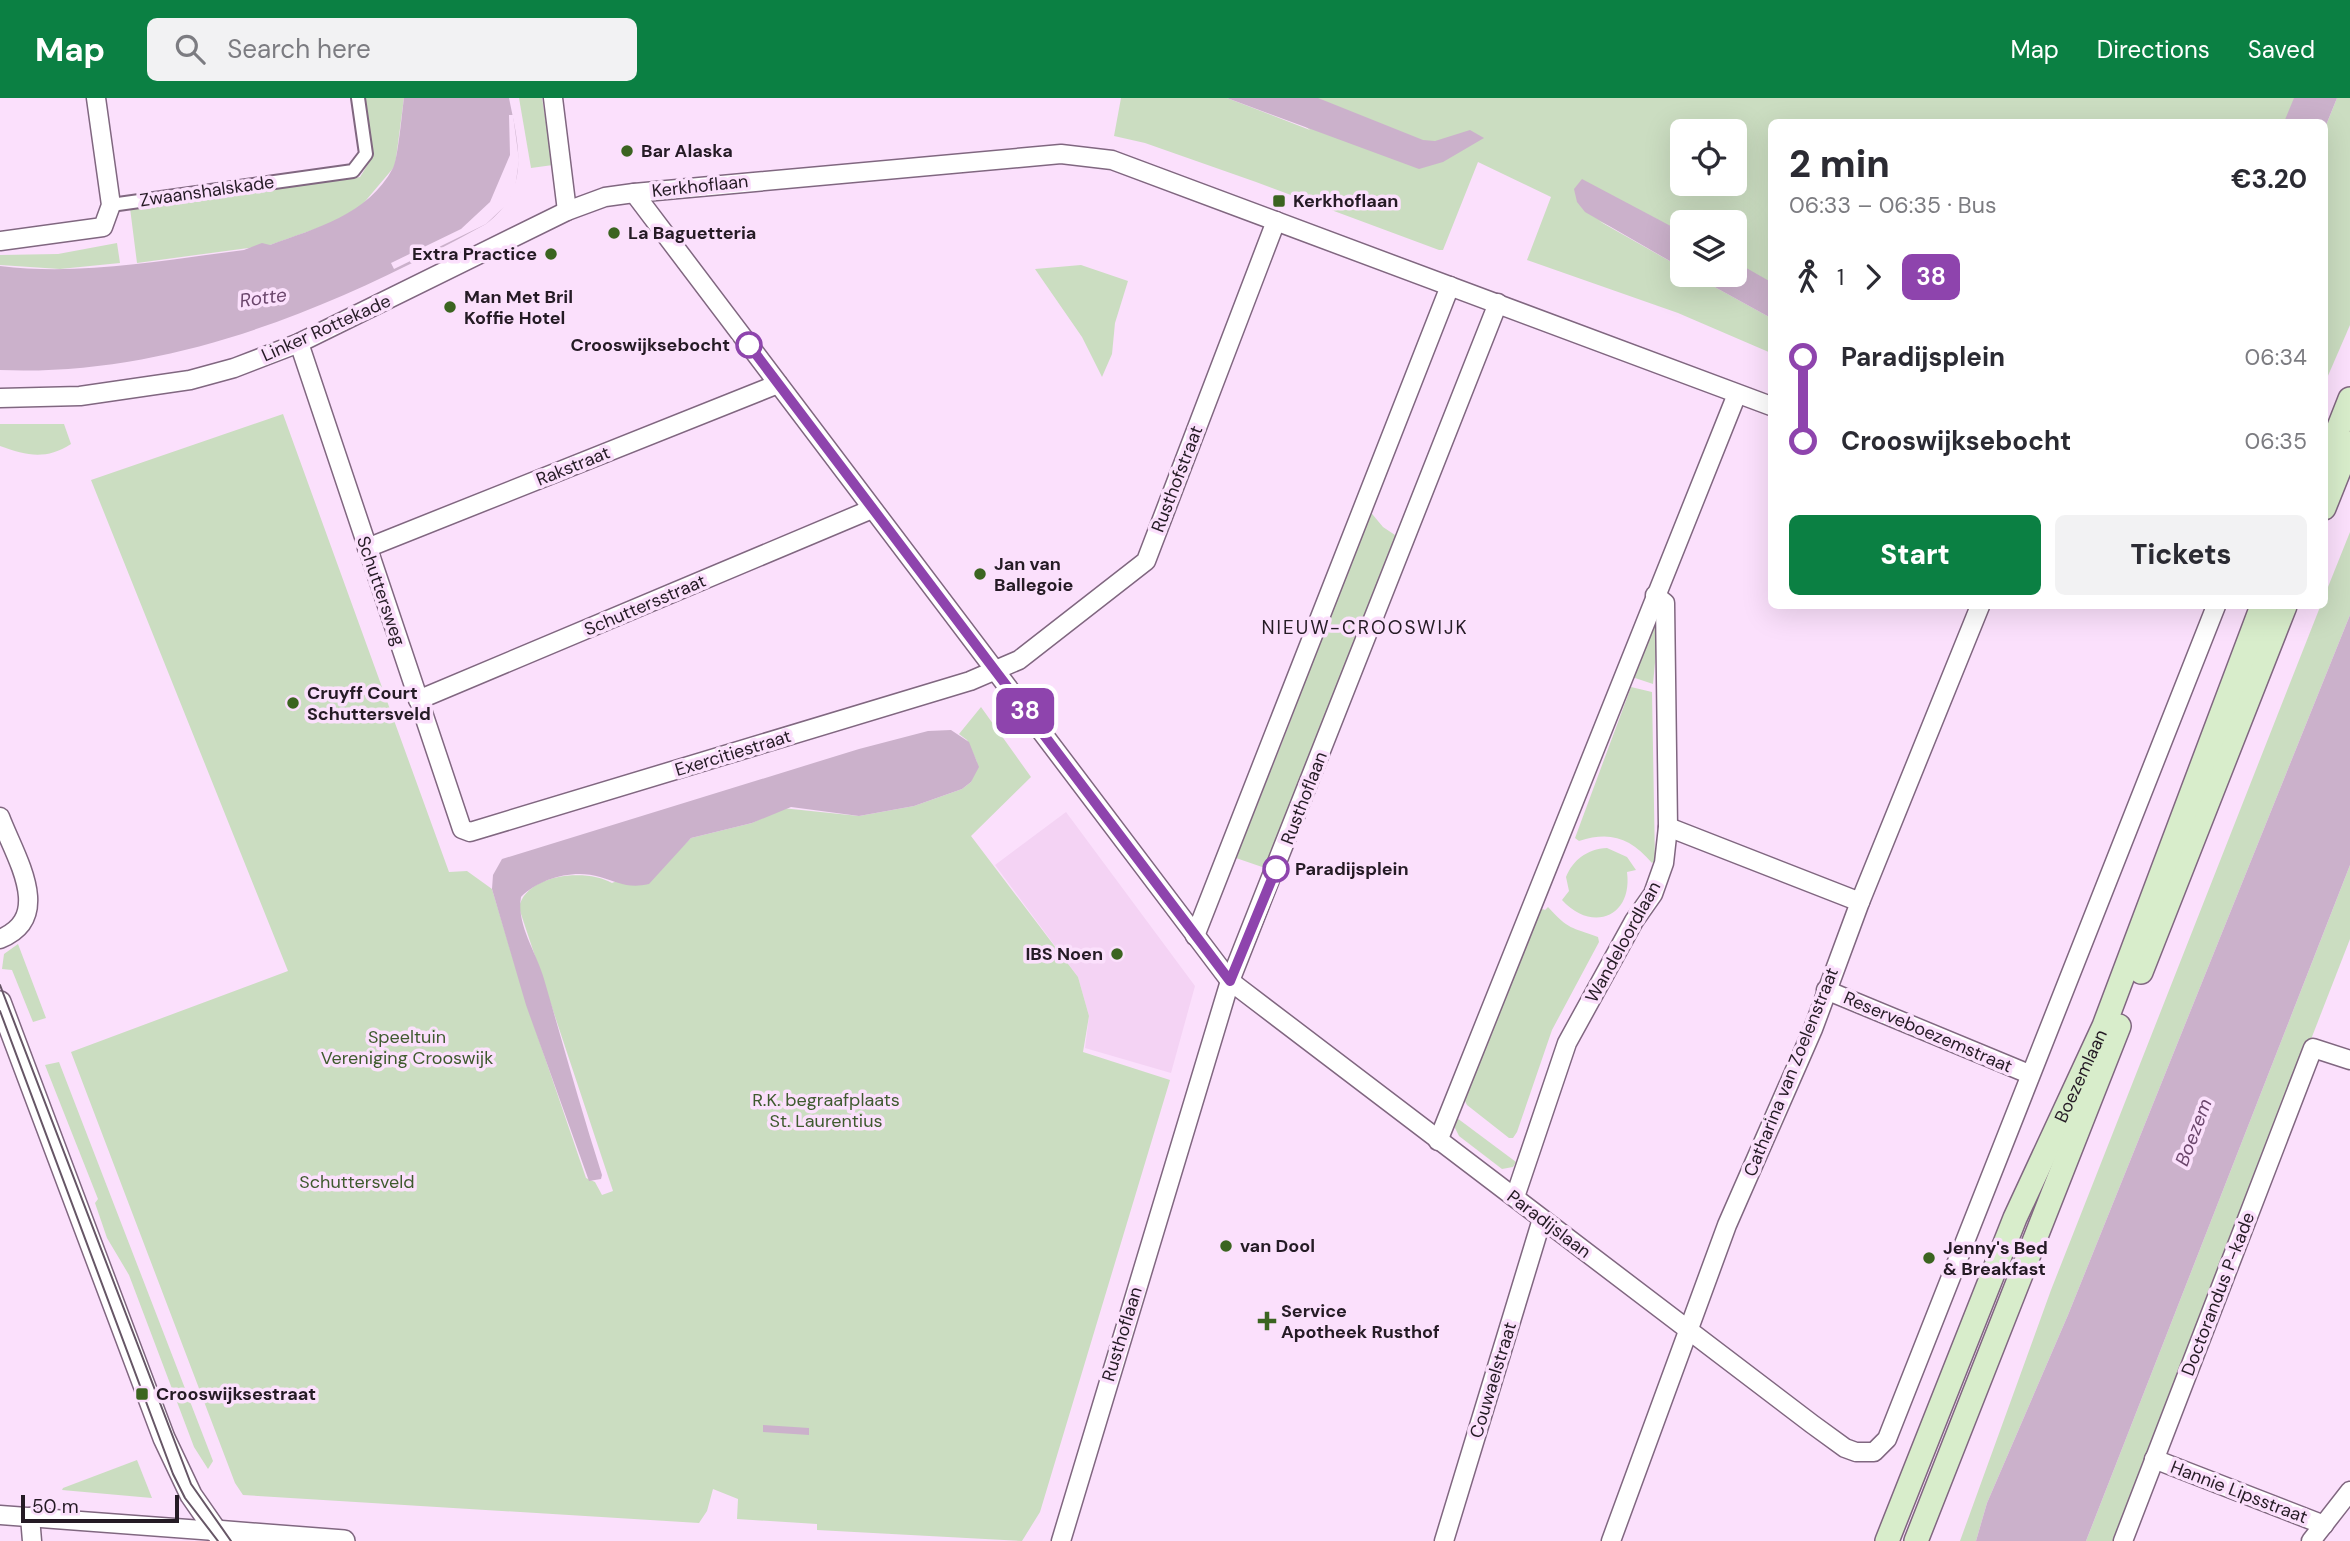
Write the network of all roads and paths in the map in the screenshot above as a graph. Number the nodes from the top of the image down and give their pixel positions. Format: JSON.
{"nodes":[{"id":1,"x":96,"y":98,"type":"edge"},
{"id":2,"x":358,"y":98,"type":"edge"},
{"id":3,"x":553,"y":98,"type":"edge"},
{"id":4,"x":634,"y":192,"type":"junction"},
{"id":5,"x":111,"y":205,"type":"junction"},
{"id":6,"x":567,"y":211,"type":"junction"},
{"id":7,"x":1276,"y":221,"type":"junction"},
{"id":8,"x":0,"y":241,"type":"edge"},
{"id":9,"x":1450,"y":286,"type":"junction"},
{"id":10,"x":1498,"y":303,"type":"junction"},
{"id":11,"x":299,"y":343,"type":"junction"},
{"id":12,"x":779,"y":384,"type":"junction"},
{"id":13,"x":1737,"y":394,"type":"junction"},
{"id":14,"x":0,"y":398,"type":"edge"},
{"id":15,"x":2350,"y":399,"type":"edge"},
{"id":16,"x":1768,"y":405,"type":"edge"},
{"id":17,"x":2350,"y":443,"type":"edge"},
{"id":18,"x":2328,"y":455,"type":"edge"},
{"id":19,"x":2328,"y":499,"type":"edge"},
{"id":20,"x":872,"y":509,"type":"junction"},
{"id":21,"x":366,"y":548,"type":"junction"},
{"id":22,"x":1655,"y":595,"type":"junction"},
{"id":23,"x":1979,"y":609,"type":"edge"},
{"id":24,"x":2215,"y":609,"type":"edge"},
{"id":25,"x":2261,"y":609,"type":"edge"},
{"id":26,"x":2285,"y":609,"type":"edge"},
{"id":27,"x":995,"y":671,"type":"junction"},
{"id":28,"x":418,"y":700,"type":"junction"},
{"id":29,"x":0,"y":817,"type":"edge"},
{"id":30,"x":1668,"y":827,"type":"junction"},
{"id":31,"x":470,"y":832,"type":"joint"},
{"id":32,"x":1860,"y":902,"type":"junction"},
{"id":33,"x":1195,"y":936,"type":"junction"},
{"id":34,"x":0,"y":939,"type":"edge"},
{"id":35,"x":1230,"y":981,"type":"junction"},
{"id":36,"x":1826,"y":990,"type":"junction"},
{"id":37,"x":0,"y":1004,"type":"edge"},
{"id":38,"x":2350,"y":1060,"type":"edge"},
{"id":39,"x":2029,"y":1074,"type":"junction"},
{"id":40,"x":1438,"y":1141,"type":"junction"},
{"id":41,"x":1515,"y":1197,"type":"junction"},
{"id":42,"x":1542,"y":1219,"type":"junction"},
{"id":43,"x":1689,"y":1331,"type":"junction"},
{"id":44,"x":2154,"y":1459,"type":"junction"},
{"id":45,"x":2350,"y":1491,"type":"edge"},
{"id":46,"x":0,"y":1515,"type":"edge"},
{"id":47,"x":30,"y":1517,"type":"junction"},
{"id":48,"x":2324,"y":1525,"type":"junction"},
{"id":49,"x":219,"y":1536,"type":"edge"},
{"id":50,"x":32,"y":1541,"type":"edge"},
{"id":51,"x":344,"y":1541,"type":"edge"},
{"id":52,"x":1061,"y":1541,"type":"edge"},
{"id":53,"x":1444,"y":1541,"type":"edge"},
{"id":54,"x":1611,"y":1541,"type":"edge"},
{"id":55,"x":1887,"y":1541,"type":"edge"},
{"id":56,"x":1916,"y":1541,"type":"edge"},
{"id":57,"x":2123,"y":1541,"type":"edge"},
{"id":58,"x":2311,"y":1541,"type":"edge"}],
"edges":[{"from":1,"to":5,"type":"street"},
{"from":2,"to":5,"type":"street","name":"Zwaanshalskade"},
{"from":3,"to":6,"type":"street"},
{"from":4,"to":6,"type":"street","name":"Linker Rottekade"},
{"from":4,"to":7,"type":"street","name":"Kerkhoflaan"},
{"from":4,"to":12,"type":"street"},
{"from":5,"to":8,"type":"street"},
{"from":6,"to":11,"type":"street","name":"Linker Rottekade"},
{"from":7,"to":9,"type":"street","name":"Kerkhoflaan"},
{"from":7,"to":27,"type":"street","name":"Rusthofstraat"},
{"from":9,"to":10,"type":"street","name":"Kerkhoflaan"},
{"from":9,"to":33,"type":"street"},
{"from":10,"to":13,"type":"street","name":"Kerkhoflaan"},
{"from":10,"to":35,"type":"street","name":"Rusthoflaan"},
{"from":11,"to":14,"type":"street","name":"Linker Rottekade"},
{"from":11,"to":21,"type":"street","name":"Schuttersweg"},
{"from":12,"to":20,"type":"street"},
{"from":12,"to":21,"type":"street","name":"Rakstraat"},
{"from":13,"to":16,"type":"street","name":"Kerkhoflaan"},
{"from":13,"to":22,"type":"street"},
{"from":15,"to":18,"type":"main road"},
{"from":17,"to":19,"type":"main road"},
{"from":20,"to":27,"type":"street"},
{"from":20,"to":28,"type":"street","name":"Schuttersstraat"},
{"from":21,"to":28,"type":"street","name":"Schuttersweg"},
{"from":22,"to":30,"type":"street","name":"Wandeloordlaan"},
{"from":22,"to":40,"type":"street"},
{"from":23,"to":32,"type":"street","name":"Catharina van Zoelenstraat"},
{"from":24,"to":39,"type":"street"},
{"from":25,"to":55,"type":"main road","name":"Boezemlaan"},
{"from":26,"to":56,"type":"main road","name":"Boezemlaan"},
{"from":27,"to":31,"type":"street","name":"Exercitiestraat"},
{"from":27,"to":33,"type":"street"},
{"from":28,"to":31,"type":"street","name":"Schuttersweg"},
{"from":29,"to":34,"type":"street"},
{"from":30,"to":32,"type":"street"},
{"from":30,"to":41,"type":"street","name":"Wandeloordlaan"},
{"from":32,"to":36,"type":"street","name":"Catharina van Zoelenstraat"},
{"from":33,"to":35,"type":"street"},
{"from":35,"to":40,"type":"street","name":"Paradijslaan"},
{"from":35,"to":52,"type":"street","name":"Rusthoflaan"},
{"from":36,"to":39,"type":"street","name":"Reserveboezemstraat"},
{"from":36,"to":43,"type":"street","name":"Catharina van Zoelenstraat"},
{"from":37,"to":49,"type":"street"},
{"from":38,"to":44,"type":"street","name":"Doctorandus P-kade"},
{"from":39,"to":43,"type":"street","name":"Paradijslaan"},
{"from":40,"to":41,"type":"street","name":"Paradijslaan"},
{"from":41,"to":42,"type":"street","name":"Paradijslaan"},
{"from":42,"to":43,"type":"street","name":"Paradijslaan"},
{"from":42,"to":53,"type":"street","name":"Couwaelstraat"},
{"from":43,"to":54,"type":"street","name":"Catharina van Zoelenstraat"},
{"from":44,"to":48,"type":"street","name":"Hannie Lipsstraat"},
{"from":44,"to":57,"type":"street","name":"Doctorandus P-kade"},
{"from":45,"to":48,"type":"street"},
{"from":46,"to":47,"type":"street"},
{"from":47,"to":49,"type":"street"},
{"from":47,"to":50,"type":"street"},
{"from":48,"to":58,"type":"street"},
{"from":49,"to":51,"type":"street"}]}
